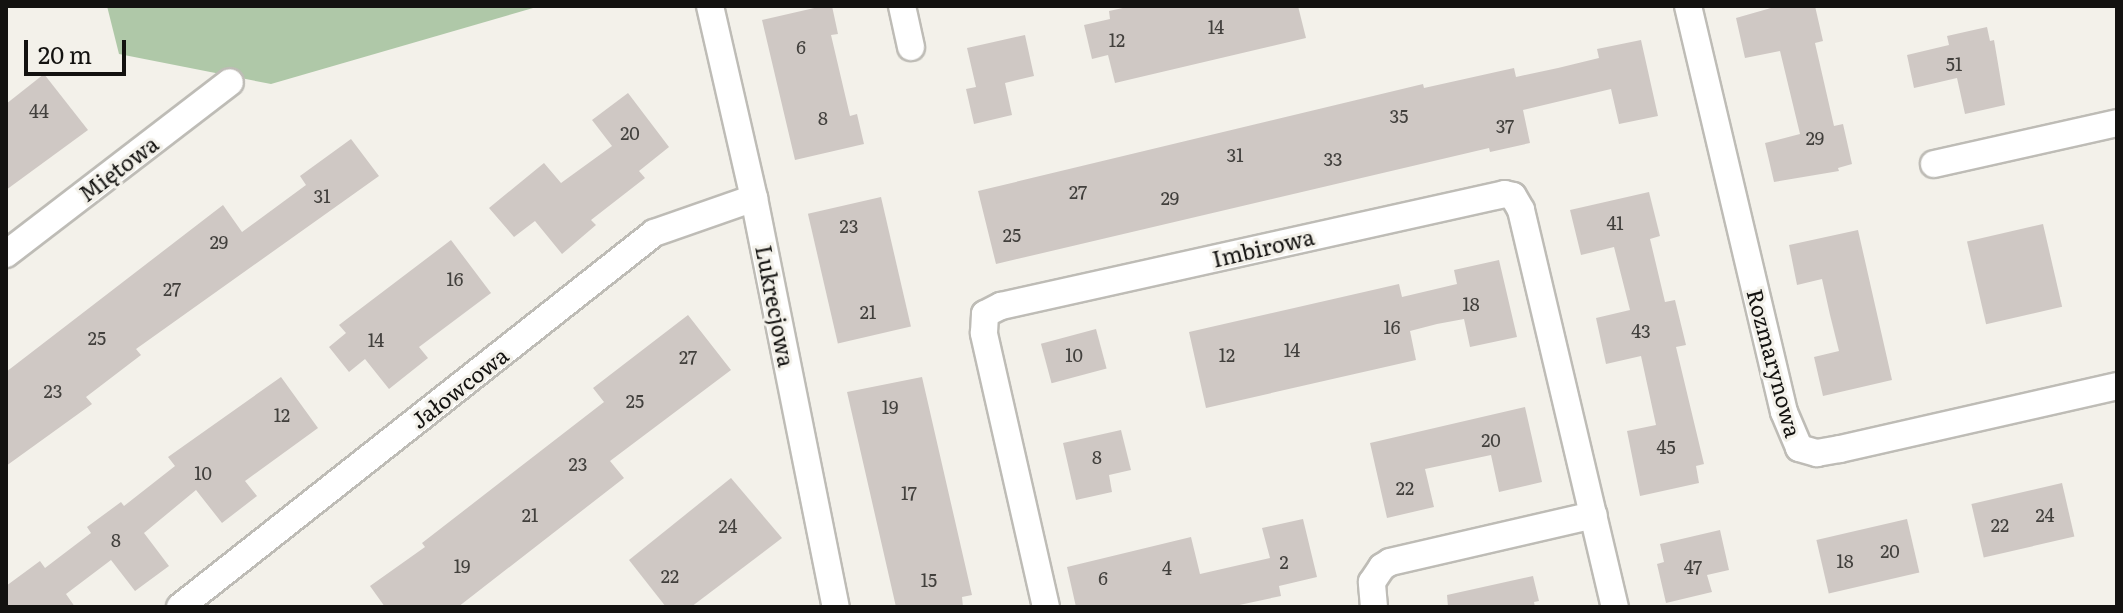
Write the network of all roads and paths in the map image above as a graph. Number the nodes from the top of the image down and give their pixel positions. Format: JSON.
{"nodes":[{"id":1,"x":710,"y":6,"type":"edge"},
{"id":2,"x":902,"y":6,"type":"edge"},
{"id":3,"x":1688,"y":6,"type":"edge"},
{"id":4,"x":911,"y":47,"type":"dead end"},
{"id":5,"x":230,"y":82,"type":"dead end"},
{"id":6,"x":2117,"y":123,"type":"edge"},
{"id":7,"x":1934,"y":164,"type":"dead end"},
{"id":8,"x":754,"y":198,"type":"junction"},
{"id":9,"x":6,"y":254,"type":"edge"},
{"id":10,"x":2117,"y":386,"type":"edge"},
{"id":11,"x":1594,"y":515,"type":"junction"},
{"id":12,"x":180,"y":607,"type":"edge"},
{"id":13,"x":836,"y":607,"type":"edge"},
{"id":14,"x":1046,"y":607,"type":"edge"},
{"id":15,"x":1374,"y":607,"type":"edge"},
{"id":16,"x":1615,"y":607,"type":"edge"}],
"edges":[{"from":1,"to":8,"type":"street","name":"Lukrecjowa"},
{"from":2,"to":4,"type":"street"},
{"from":3,"to":10,"type":"street","name":"Rozmarynowa"},
{"from":5,"to":9,"type":"street","name":"Miętowa"},
{"from":6,"to":7,"type":"street"},
{"from":8,"to":12,"type":"street","name":"Jałowcowa"},
{"from":8,"to":13,"type":"street","name":"Lukrecjowa"},
{"from":11,"to":14,"type":"street","name":"Imbirowa"},
{"from":11,"to":15,"type":"street"},
{"from":11,"to":16,"type":"street","name":"Imbirowa"}]}
